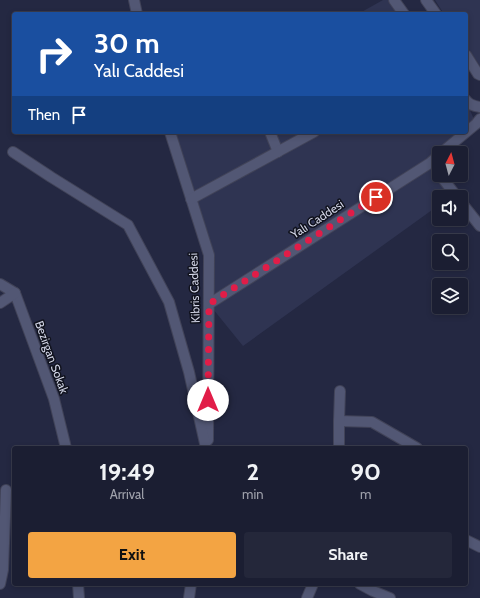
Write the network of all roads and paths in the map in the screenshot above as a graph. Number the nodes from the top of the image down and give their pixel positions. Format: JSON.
{"nodes":[{"id":1,"x":134,"y":0,"type":"edge"},
{"id":2,"x":394,"y":0,"type":"edge"},
{"id":3,"x":426,"y":0,"type":"edge"},
{"id":4,"x":137,"y":12,"type":"edge"},
{"id":5,"x":403,"y":12,"type":"edge"},
{"id":6,"x":435,"y":12,"type":"edge"},
{"id":7,"x":468,"y":58,"type":"edge"},
{"id":8,"x":480,"y":75,"type":"edge"},
{"id":9,"x":468,"y":102,"type":"edge"},
{"id":10,"x":480,"y":107,"type":"edge"},
{"id":11,"x":480,"y":119,"type":"edge"},
{"id":12,"x":468,"y":131,"type":"edge"},
{"id":13,"x":171,"y":134,"type":"edge"},
{"id":14,"x":271,"y":134,"type":"edge"},
{"id":15,"x":310,"y":134,"type":"edge"},
{"id":16,"x":464,"y":134,"type":"edge"},
{"id":17,"x":450,"y":146,"type":"edge"},
{"id":18,"x":13,"y":152,"type":"dead end"},
{"id":19,"x":278,"y":152,"type":"junction"},
{"id":20,"x":430,"y":163,"type":"joint"},
{"id":21,"x":432,"y":166,"type":"edge"},
{"id":22,"x":445,"y":182,"type":"edge"},
{"id":23,"x":451,"y":190,"type":"edge"},
{"id":24,"x":191,"y":199,"type":"junction"},
{"id":25,"x":468,"y":211,"type":"edge"},
{"id":26,"x":480,"y":226,"type":"edge"},
{"id":27,"x":0,"y":284,"type":"edge"},
{"id":28,"x":15,"y":293,"type":"junction"},
{"id":29,"x":0,"y":303,"type":"edge"},
{"id":30,"x":209,"y":304,"type":"junction"},
{"id":31,"x":340,"y":391,"type":"dead end"},
{"id":32,"x":339,"y":421,"type":"junction"},
{"id":33,"x":66,"y":446,"type":"edge"},
{"id":34,"x":207,"y":446,"type":"edge"},
{"id":35,"x":207,"y":446,"type":"edge"},
{"id":36,"x":340,"y":446,"type":"edge"},
{"id":37,"x":414,"y":446,"type":"edge"},
{"id":38,"x":7,"y":489,"type":"edge"},
{"id":39,"x":468,"y":541,"type":"edge"},
{"id":40,"x":480,"y":547,"type":"edge"},
{"id":41,"x":0,"y":584,"type":"edge"},
{"id":42,"x":78,"y":586,"type":"edge"},
{"id":43,"x":191,"y":586,"type":"edge"},
{"id":44,"x":312,"y":586,"type":"edge"},
{"id":45,"x":363,"y":586,"type":"edge"},
{"id":46,"x":79,"y":598,"type":"edge"},
{"id":47,"x":189,"y":598,"type":"edge"},
{"id":48,"x":307,"y":598,"type":"edge"},
{"id":49,"x":390,"y":598,"type":"edge"}],
"edges":[{"from":1,"to":4,"type":"street"},
{"from":2,"to":5,"type":"street"},
{"from":3,"to":6,"type":"street"},
{"from":7,"to":8,"type":"street"},
{"from":9,"to":10,"type":"street"},
{"from":11,"to":12,"type":"street","name":"Yalı Caddesi"},
{"from":13,"to":24,"type":"street","name":"Kibris Caddesi"},
{"from":14,"to":19,"type":"street"},
{"from":15,"to":19,"type":"street"},
{"from":16,"to":17,"type":"street","name":"Yalı Caddesi"},
{"from":18,"to":34,"type":"street"},
{"from":19,"to":24,"type":"street"},
{"from":20,"to":21,"type":"street"},
{"from":20,"to":30,"type":"street","name":"Yalı Caddesi"},
{"from":22,"to":23,"type":"street"},
{"from":24,"to":30,"type":"street","name":"Kibris Caddesi"},
{"from":25,"to":26,"type":"street"},
{"from":27,"to":28,"type":"street"},
{"from":28,"to":29,"type":"street"},
{"from":28,"to":33,"type":"street","name":"Bezirgan Sokak"},
{"from":30,"to":35,"type":"street","name":"Kibris Caddesi"},
{"from":31,"to":32,"type":"street"},
{"from":32,"to":36,"type":"street"},
{"from":32,"to":37,"type":"street"},
{"from":38,"to":41,"type":"street"},
{"from":39,"to":40,"type":"street"},
{"from":42,"to":46,"type":"street"},
{"from":43,"to":47,"type":"street"},
{"from":44,"to":48,"type":"street"},
{"from":45,"to":49,"type":"street"}]}
